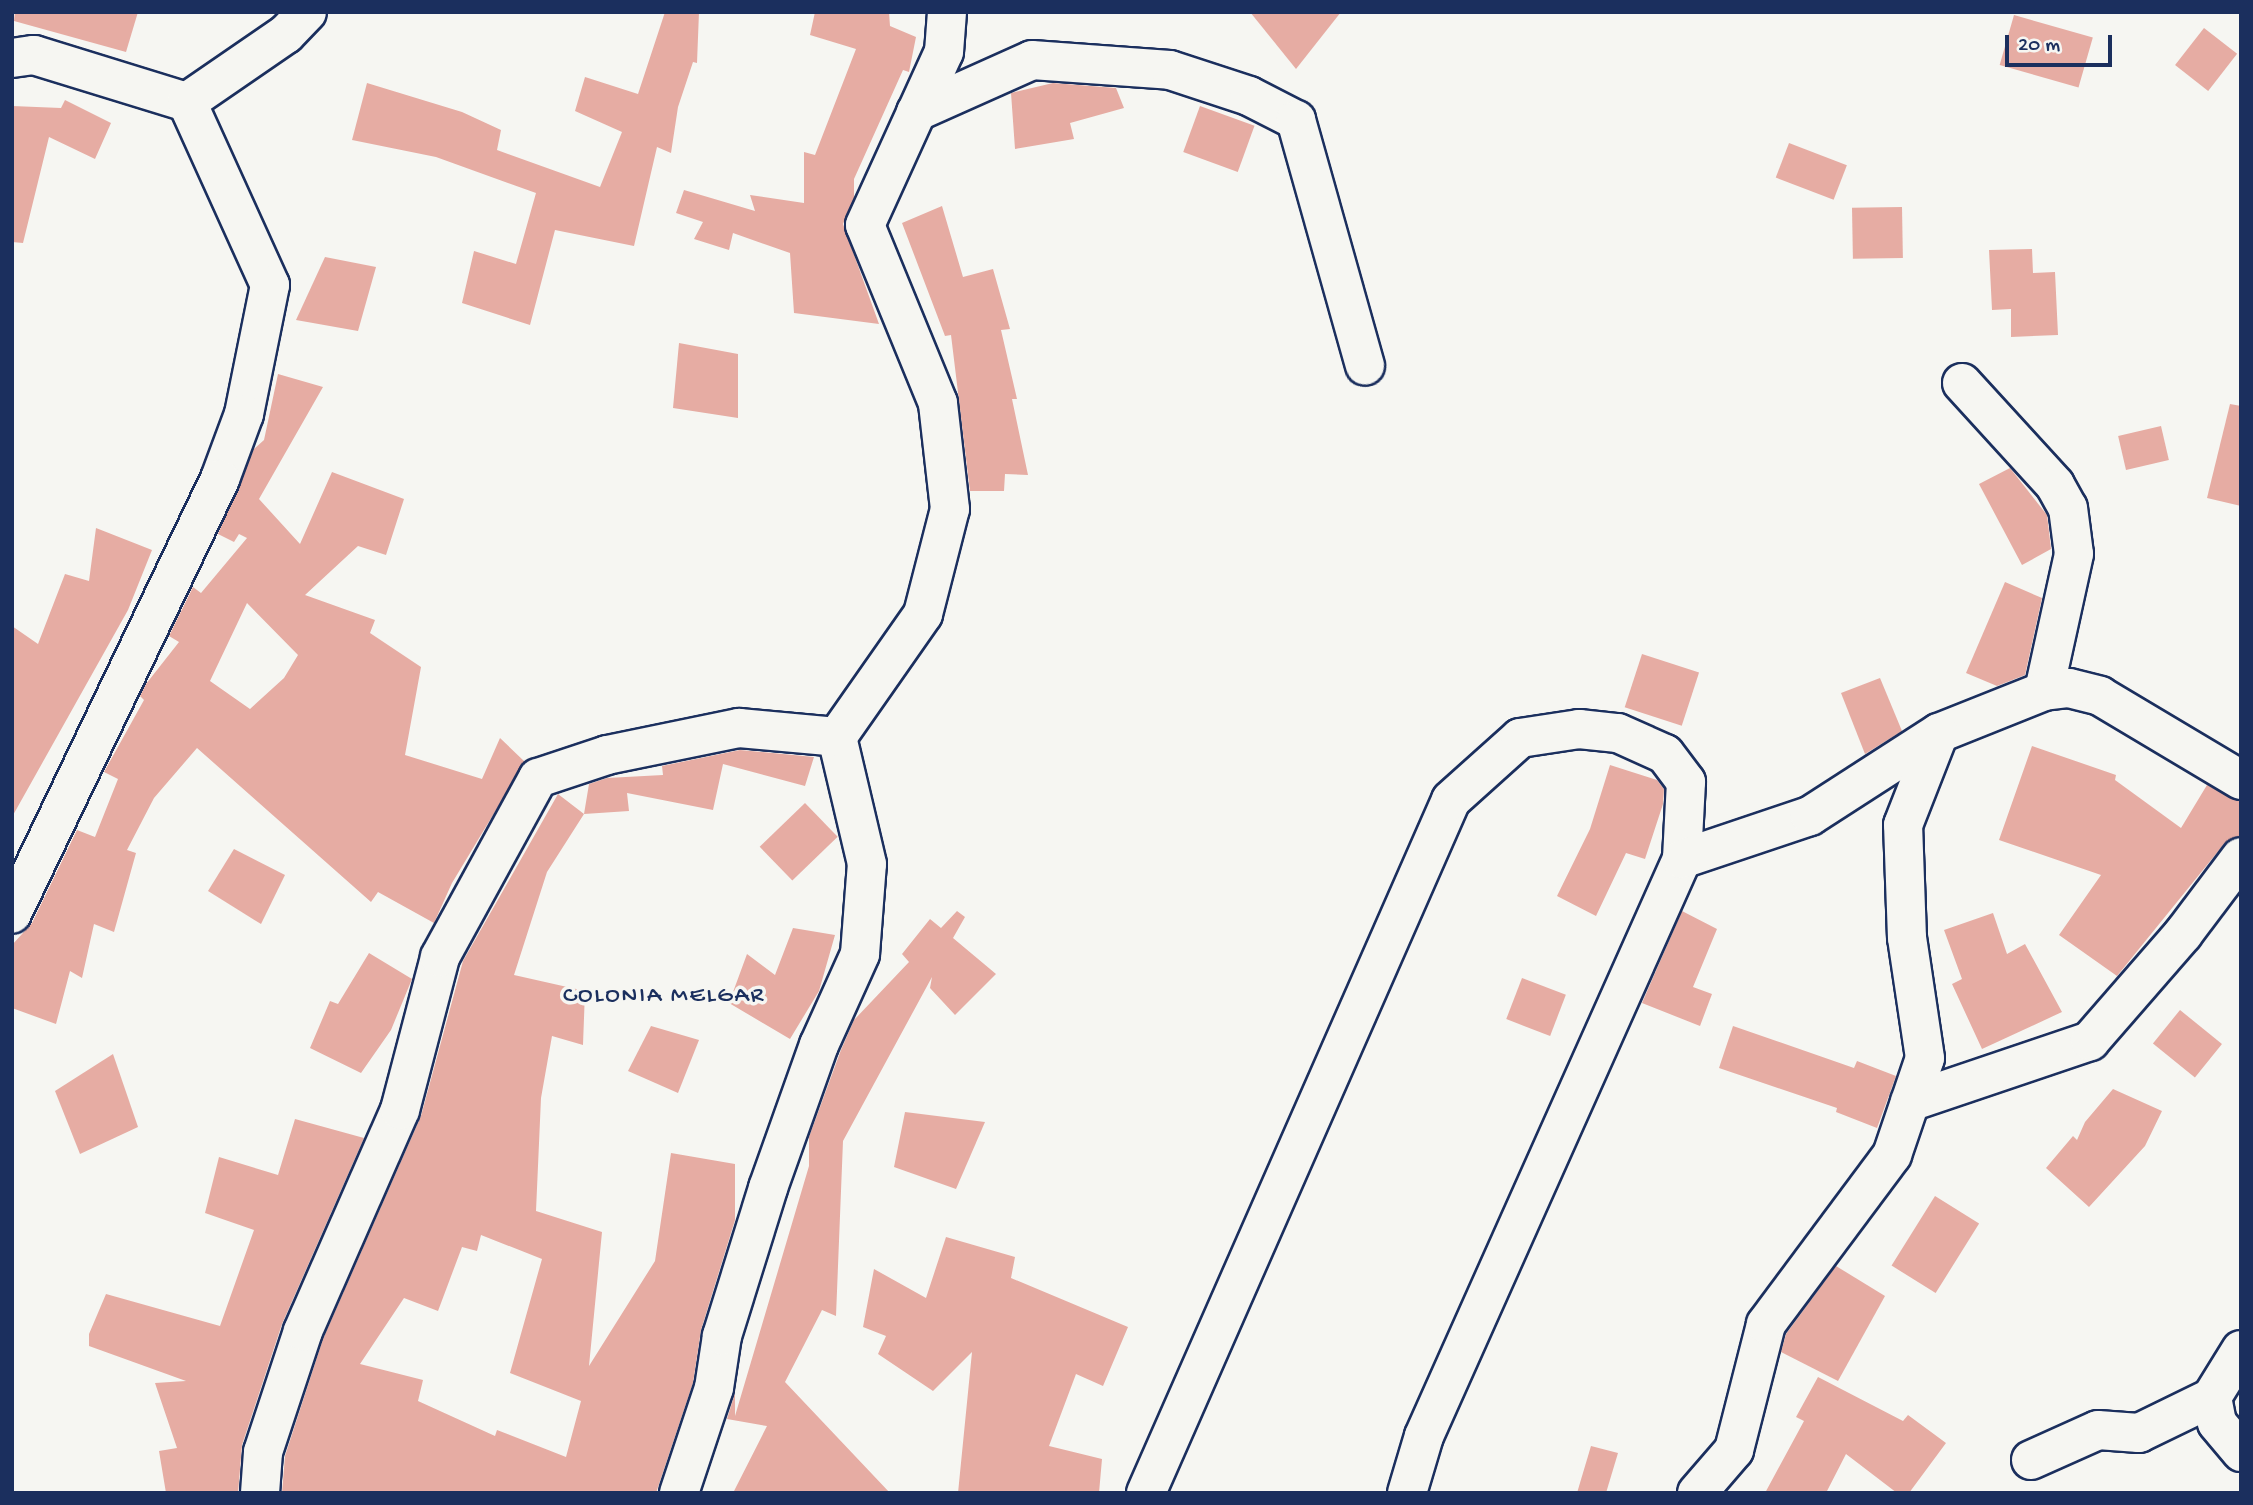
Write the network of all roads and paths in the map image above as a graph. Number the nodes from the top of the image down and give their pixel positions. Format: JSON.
{"nodes":[{"id":1,"x":307,"y":12,"type":"edge"},
{"id":2,"x":947,"y":12,"type":"edge"},
{"id":3,"x":12,"y":58,"type":"edge"},
{"id":4,"x":187,"y":102,"type":"junction"},
{"id":5,"x":916,"y":112,"type":"junction"},
{"id":6,"x":1365,"y":366,"type":"dead end"},
{"id":7,"x":1962,"y":383,"type":"dead end"},
{"id":8,"x":2044,"y":691,"type":"junction"},
{"id":9,"x":1939,"y":733,"type":"junction"},
{"id":10,"x":837,"y":737,"type":"junction"},
{"id":11,"x":2241,"y":780,"type":"edge"},
{"id":12,"x":2241,"y":857,"type":"edge"},
{"id":13,"x":1682,"y":859,"type":"junction"},
{"id":14,"x":12,"y":914,"type":"edge"},
{"id":15,"x":1910,"y":1102,"type":"junction"},
{"id":16,"x":2241,"y":1350,"type":"edge"},
{"id":17,"x":2213,"y":1398,"type":"junction"},
{"id":18,"x":2241,"y":1452,"type":"edge"},
{"id":19,"x":2031,"y":1460,"type":"dead end"},
{"id":20,"x":260,"y":1493,"type":"edge"},
{"id":21,"x":679,"y":1493,"type":"edge"},
{"id":22,"x":1146,"y":1493,"type":"edge"},
{"id":23,"x":1407,"y":1493,"type":"edge"},
{"id":24,"x":1697,"y":1493,"type":"edge"}],
"edges":[{"from":1,"to":4,"type":"street"},
{"from":2,"to":5,"type":"street"},
{"from":3,"to":4,"type":"street"},
{"from":4,"to":14,"type":"street"},
{"from":5,"to":6,"type":"street"},
{"from":5,"to":10,"type":"street"},
{"from":7,"to":8,"type":"street"},
{"from":8,"to":9,"type":"street"},
{"from":8,"to":11,"type":"street"},
{"from":9,"to":13,"type":"street"},
{"from":9,"to":15,"type":"street"},
{"from":10,"to":20,"type":"street"},
{"from":10,"to":21,"type":"street"},
{"from":12,"to":15,"type":"street"},
{"from":13,"to":22,"type":"street"},
{"from":13,"to":23,"type":"street"},
{"from":15,"to":24,"type":"street"},
{"from":16,"to":17,"type":"street"},
{"from":17,"to":18,"type":"street"},
{"from":17,"to":19,"type":"street"}]}
